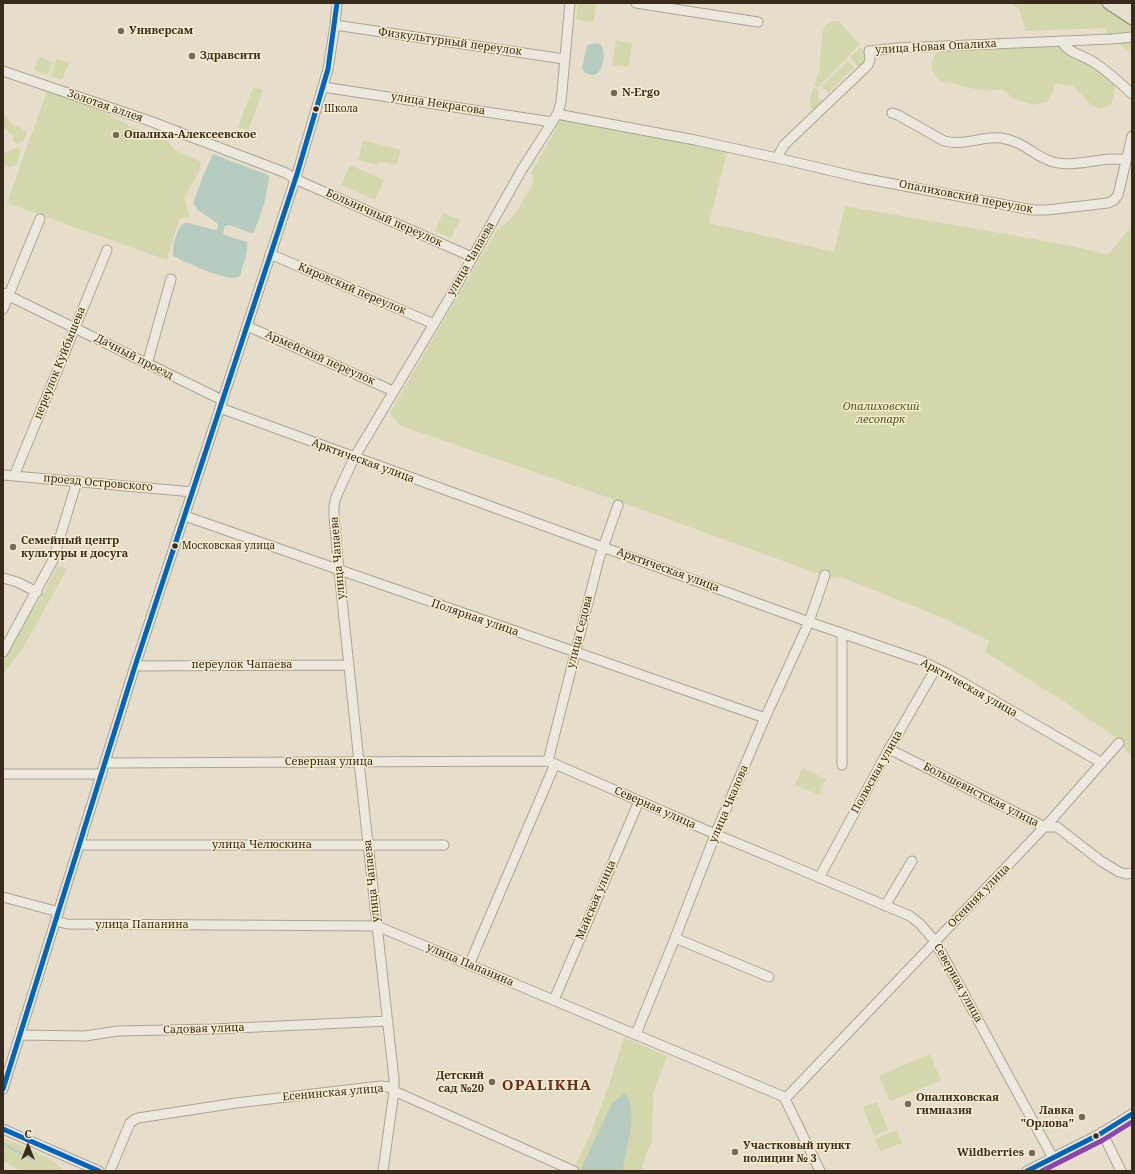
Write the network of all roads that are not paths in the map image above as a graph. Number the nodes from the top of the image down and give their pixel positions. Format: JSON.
{"nodes":[{"id":1,"x":337,"y":3,"type":"edge"},
{"id":2,"x":570,"y":3,"type":"edge"},
{"id":3,"x":636,"y":3,"type":"edge"},
{"id":4,"x":1108,"y":3,"type":"edge"},
{"id":5,"x":1123,"y":3,"type":"edge"},
{"id":6,"x":1132,"y":9,"type":"edge"},
{"id":7,"x":1132,"y":19,"type":"edge"},
{"id":8,"x":758,"y":22,"type":"dead end"},
{"id":9,"x":335,"y":25,"type":"junction"},
{"id":10,"x":1132,"y":37,"type":"edge"},
{"id":11,"x":1062,"y":41,"type":"junction"},
{"id":12,"x":564,"y":59,"type":"junction"},
{"id":13,"x":3,"y":71,"type":"edge"},
{"id":14,"x":323,"y":87,"type":"junction"},
{"id":15,"x":1132,"y":94,"type":"edge"},
{"id":16,"x":558,"y":113,"type":"junction"},
{"id":17,"x":892,"y":113,"type":"dead end"},
{"id":18,"x":552,"y":122,"type":"junction"},
{"id":19,"x":1132,"y":136,"type":"edge"},
{"id":20,"x":777,"y":158,"type":"junction"},
{"id":21,"x":1126,"y":160,"type":"junction"},
{"id":22,"x":295,"y":179,"type":"junction"},
{"id":23,"x":40,"y":219,"type":"dead end"},
{"id":24,"x":106,"y":250,"type":"dead end"},
{"id":25,"x":270,"y":254,"type":"junction"},
{"id":26,"x":472,"y":257,"type":"junction"},
{"id":27,"x":171,"y":279,"type":"dead end"},
{"id":28,"x":6,"y":294,"type":"edge"},
{"id":29,"x":3,"y":309,"type":"edge"},
{"id":30,"x":434,"y":324,"type":"junction"},
{"id":31,"x":247,"y":326,"type":"junction"},
{"id":32,"x":75,"y":327,"type":"junction"},
{"id":33,"x":147,"y":364,"type":"junction"},
{"id":34,"x":394,"y":391,"type":"junction"},
{"id":35,"x":221,"y":404,"type":"junction"},
{"id":36,"x":354,"y":458,"type":"junction"},
{"id":37,"x":3,"y":475,"type":"edge"},
{"id":38,"x":14,"y":476,"type":"junction"},
{"id":39,"x":76,"y":481,"type":"junction"},
{"id":40,"x":193,"y":492,"type":"junction"},
{"id":41,"x":618,"y":505,"type":"dead end"},
{"id":42,"x":185,"y":516,"type":"junction"},
{"id":43,"x":603,"y":547,"type":"junction"},
{"id":44,"x":339,"y":571,"type":"junction"},
{"id":45,"x":825,"y":575,"type":"dead end"},
{"id":46,"x":3,"y":578,"type":"edge"},
{"id":47,"x":37,"y":592,"type":"junction"},
{"id":48,"x":809,"y":622,"type":"junction"},
{"id":49,"x":842,"y":633,"type":"junction"},
{"id":50,"x":3,"y":652,"type":"edge"},
{"id":51,"x":576,"y":652,"type":"junction"},
{"id":52,"x":349,"y":665,"type":"junction"},
{"id":53,"x":135,"y":666,"type":"junction"},
{"id":54,"x":936,"y":668,"type":"junction"},
{"id":55,"x":765,"y":718,"type":"junction"},
{"id":56,"x":1119,"y":743,"type":"dead end"},
{"id":57,"x":889,"y":749,"type":"junction"},
{"id":58,"x":359,"y":762,"type":"junction"},
{"id":59,"x":105,"y":763,"type":"junction"},
{"id":60,"x":552,"y":763,"type":"junction"},
{"id":61,"x":1102,"y":763,"type":"junction"},
{"id":62,"x":842,"y":765,"type":"dead end"},
{"id":63,"x":3,"y":774,"type":"edge"},
{"id":64,"x":102,"y":774,"type":"junction"},
{"id":65,"x":639,"y":801,"type":"junction"},
{"id":66,"x":1045,"y":827,"type":"junction"},
{"id":67,"x":715,"y":834,"type":"junction"},
{"id":68,"x":80,"y":845,"type":"junction"},
{"id":69,"x":369,"y":845,"type":"junction"},
{"id":70,"x":444,"y":845,"type":"dead end"},
{"id":71,"x":912,"y":861,"type":"dead end"},
{"id":72,"x":1132,"y":873,"type":"edge"},
{"id":73,"x":819,"y":878,"type":"junction"},
{"id":74,"x":3,"y":897,"type":"edge"},
{"id":75,"x":885,"y":906,"type":"junction"},
{"id":76,"x":58,"y":916,"type":"junction"},
{"id":77,"x":377,"y":926,"type":"junction"},
{"id":78,"x":675,"y":938,"type":"junction"},
{"id":79,"x":935,"y":941,"type":"junction"},
{"id":80,"x":469,"y":965,"type":"junction"},
{"id":81,"x":769,"y":977,"type":"dead end"},
{"id":82,"x":554,"y":1000,"type":"junction"},
{"id":83,"x":388,"y":1021,"type":"junction"},
{"id":84,"x":636,"y":1034,"type":"junction"},
{"id":85,"x":21,"y":1035,"type":"junction"},
{"id":86,"x":3,"y":1089,"type":"edge"},
{"id":87,"x":394,"y":1091,"type":"junction"},
{"id":88,"x":785,"y":1099,"type":"junction"},
{"id":89,"x":1132,"y":1114,"type":"edge"},
{"id":90,"x":3,"y":1129,"type":"edge"},
{"id":91,"x":1102,"y":1132,"type":"junction"},
{"id":92,"x":1053,"y":1158,"type":"junction"},
{"id":93,"x":1041,"y":1168,"type":"edge"},
{"id":94,"x":99,"y":1171,"type":"edge"},
{"id":95,"x":110,"y":1171,"type":"edge"},
{"id":96,"x":382,"y":1171,"type":"edge"},
{"id":97,"x":574,"y":1171,"type":"edge"},
{"id":98,"x":820,"y":1171,"type":"edge"},
{"id":99,"x":1027,"y":1171,"type":"edge"},
{"id":100,"x":1121,"y":1171,"type":"edge"}],
"edges":[{"from":1,"to":9,"type":"street"},
{"from":2,"to":12,"type":"street","name":"улица Чапаева"},
{"from":3,"to":8,"type":"street"},
{"from":4,"to":7,"type":"main road"},
{"from":5,"to":6,"type":"main road"},
{"from":9,"to":12,"type":"street","name":"Физкультурный переулок"},
{"from":9,"to":14,"type":"street"},
{"from":10,"to":11,"type":"street","name":"улица Новая Опалиха"},
{"from":11,"to":15,"type":"street"},
{"from":11,"to":20,"type":"street","name":"улица Новая Опалиха"},
{"from":12,"to":16,"type":"street","name":"улица Чапаева"},
{"from":13,"to":22,"type":"street","name":"Золотая аллея"},
{"from":14,"to":18,"type":"street","name":"улица Некрасова"},
{"from":14,"to":22,"type":"street"},
{"from":16,"to":18,"type":"street","name":"улица Чапаева"},
{"from":16,"to":20,"type":"street"},
{"from":17,"to":21,"type":"street"},
{"from":18,"to":26,"type":"street","name":"улица Чапаева"},
{"from":19,"to":21,"type":"street","name":"Опалиховский переулок"},
{"from":20,"to":21,"type":"street","name":"Опалиховский переулок"},
{"from":22,"to":25,"type":"street"},
{"from":22,"to":26,"type":"street","name":"Больничный переулок"},
{"from":23,"to":28,"type":"street"},
{"from":24,"to":32,"type":"street","name":"переулок Куйбышева"},
{"from":25,"to":30,"type":"street","name":"Кировский переулок"},
{"from":25,"to":31,"type":"street"},
{"from":26,"to":30,"type":"street","name":"улица Чапаева"},
{"from":27,"to":33,"type":"street"},
{"from":28,"to":29,"type":"street"},
{"from":28,"to":32,"type":"street","name":"Дачный проезд"},
{"from":30,"to":34,"type":"street","name":"улица Чапаева"},
{"from":31,"to":34,"type":"street","name":"Армейский переулок"},
{"from":31,"to":35,"type":"street"},
{"from":32,"to":33,"type":"street","name":"Дачный проезд"},
{"from":32,"to":38,"type":"street","name":"переулок Куйбышева"},
{"from":33,"to":35,"type":"street","name":"Дачный проезд"},
{"from":34,"to":36,"type":"street","name":"улица Чапаева"},
{"from":35,"to":36,"type":"street","name":"Арктическая улица"},
{"from":35,"to":40,"type":"street"},
{"from":36,"to":43,"type":"street","name":"Арктическая улица"},
{"from":36,"to":44,"type":"street","name":"улица Чапаева"},
{"from":37,"to":38,"type":"street","name":"проезд Островского"},
{"from":38,"to":39,"type":"street","name":"проезд Островского"},
{"from":39,"to":40,"type":"street","name":"проезд Островского"},
{"from":39,"to":47,"type":"street"},
{"from":40,"to":42,"type":"street"},
{"from":41,"to":43,"type":"street","name":"улица Седова"},
{"from":42,"to":44,"type":"street","name":"Полярная улица"},
{"from":42,"to":53,"type":"street"},
{"from":43,"to":48,"type":"street","name":"Арктическая улица"},
{"from":43,"to":51,"type":"street","name":"улица Седова"},
{"from":44,"to":51,"type":"street","name":"Полярная улица"},
{"from":44,"to":52,"type":"street","name":"улица Чапаева"},
{"from":45,"to":48,"type":"street","name":"улица Чкалова"},
{"from":46,"to":47,"type":"street"},
{"from":47,"to":50,"type":"street"},
{"from":48,"to":49,"type":"street","name":"Арктическая улица"},
{"from":48,"to":55,"type":"street","name":"улица Чкалова"},
{"from":49,"to":54,"type":"street","name":"Арктическая улица"},
{"from":49,"to":62,"type":"street"},
{"from":51,"to":55,"type":"street","name":"Полярная улица"},
{"from":51,"to":60,"type":"street","name":"улица Седова"},
{"from":52,"to":53,"type":"street","name":"переулок Чапаева"},
{"from":52,"to":58,"type":"street","name":"улица Чапаева"},
{"from":53,"to":59,"type":"street"},
{"from":54,"to":57,"type":"street","name":"Полюсная улица"},
{"from":54,"to":61,"type":"street","name":"Арктическая улица"},
{"from":55,"to":67,"type":"street","name":"улица Чкалова"},
{"from":56,"to":61,"type":"street","name":"Осенняя улица"},
{"from":57,"to":66,"type":"street","name":"Большевистская улица"},
{"from":57,"to":73,"type":"street","name":"Полюсная улица"},
{"from":58,"to":59,"type":"street","name":"Северная улица"},
{"from":58,"to":60,"type":"street","name":"Северная улица"},
{"from":58,"to":69,"type":"street","name":"улица Чапаева"},
{"from":59,"to":64,"type":"street"},
{"from":60,"to":65,"type":"street","name":"Северная улица"},
{"from":60,"to":80,"type":"street","name":"улица Седова"},
{"from":61,"to":66,"type":"street","name":"Осенняя улица"},
{"from":63,"to":64,"type":"street"},
{"from":64,"to":68,"type":"street"},
{"from":65,"to":67,"type":"street","name":"Северная улица"},
{"from":65,"to":82,"type":"street","name":"Майская улица"},
{"from":66,"to":72,"type":"street","name":"Большевистская улица"},
{"from":66,"to":79,"type":"street","name":"Осенняя улица"},
{"from":67,"to":73,"type":"street","name":"Северная улица"},
{"from":67,"to":78,"type":"street","name":"улица Чкалова"},
{"from":68,"to":69,"type":"street","name":"улица Челюскина"},
{"from":68,"to":76,"type":"street"},
{"from":69,"to":70,"type":"street","name":"улица Челюскина"},
{"from":69,"to":77,"type":"street","name":"улица Чапаева"},
{"from":71,"to":75,"type":"street"},
{"from":73,"to":75,"type":"street","name":"Северная улица"},
{"from":74,"to":76,"type":"street","name":"улица Папанина"},
{"from":75,"to":79,"type":"street","name":"Северная улица"},
{"from":76,"to":77,"type":"street","name":"улица Папанина"},
{"from":76,"to":85,"type":"street"},
{"from":77,"to":80,"type":"street","name":"улица Папанина"},
{"from":77,"to":83,"type":"street","name":"улица Чапаева"},
{"from":78,"to":81,"type":"street"},
{"from":78,"to":84,"type":"street","name":"улица Чкалова"},
{"from":79,"to":88,"type":"street","name":"Осенняя улица"},
{"from":79,"to":92,"type":"street","name":"Северная улица"},
{"from":80,"to":82,"type":"street","name":"улица Папанина"},
{"from":82,"to":84,"type":"street","name":"улица Папанина"},
{"from":83,"to":85,"type":"street","name":"Садовая улица"},
{"from":83,"to":87,"type":"street","name":"улица Чапаева"},
{"from":84,"to":88,"type":"street","name":"улица Папанина"},
{"from":85,"to":86,"type":"street"},
{"from":87,"to":95,"type":"street","name":"Есенинская улица"},
{"from":87,"to":96,"type":"street","name":"улица Чапаева"},
{"from":87,"to":97,"type":"street","name":"Есенинская улица"},
{"from":88,"to":98,"type":"street"},
{"from":89,"to":91,"type":"street"},
{"from":90,"to":94,"type":"street"},
{"from":91,"to":92,"type":"street"},
{"from":91,"to":100,"type":"street"},
{"from":92,"to":93,"type":"street"},
{"from":93,"to":99,"type":"street"}]}
